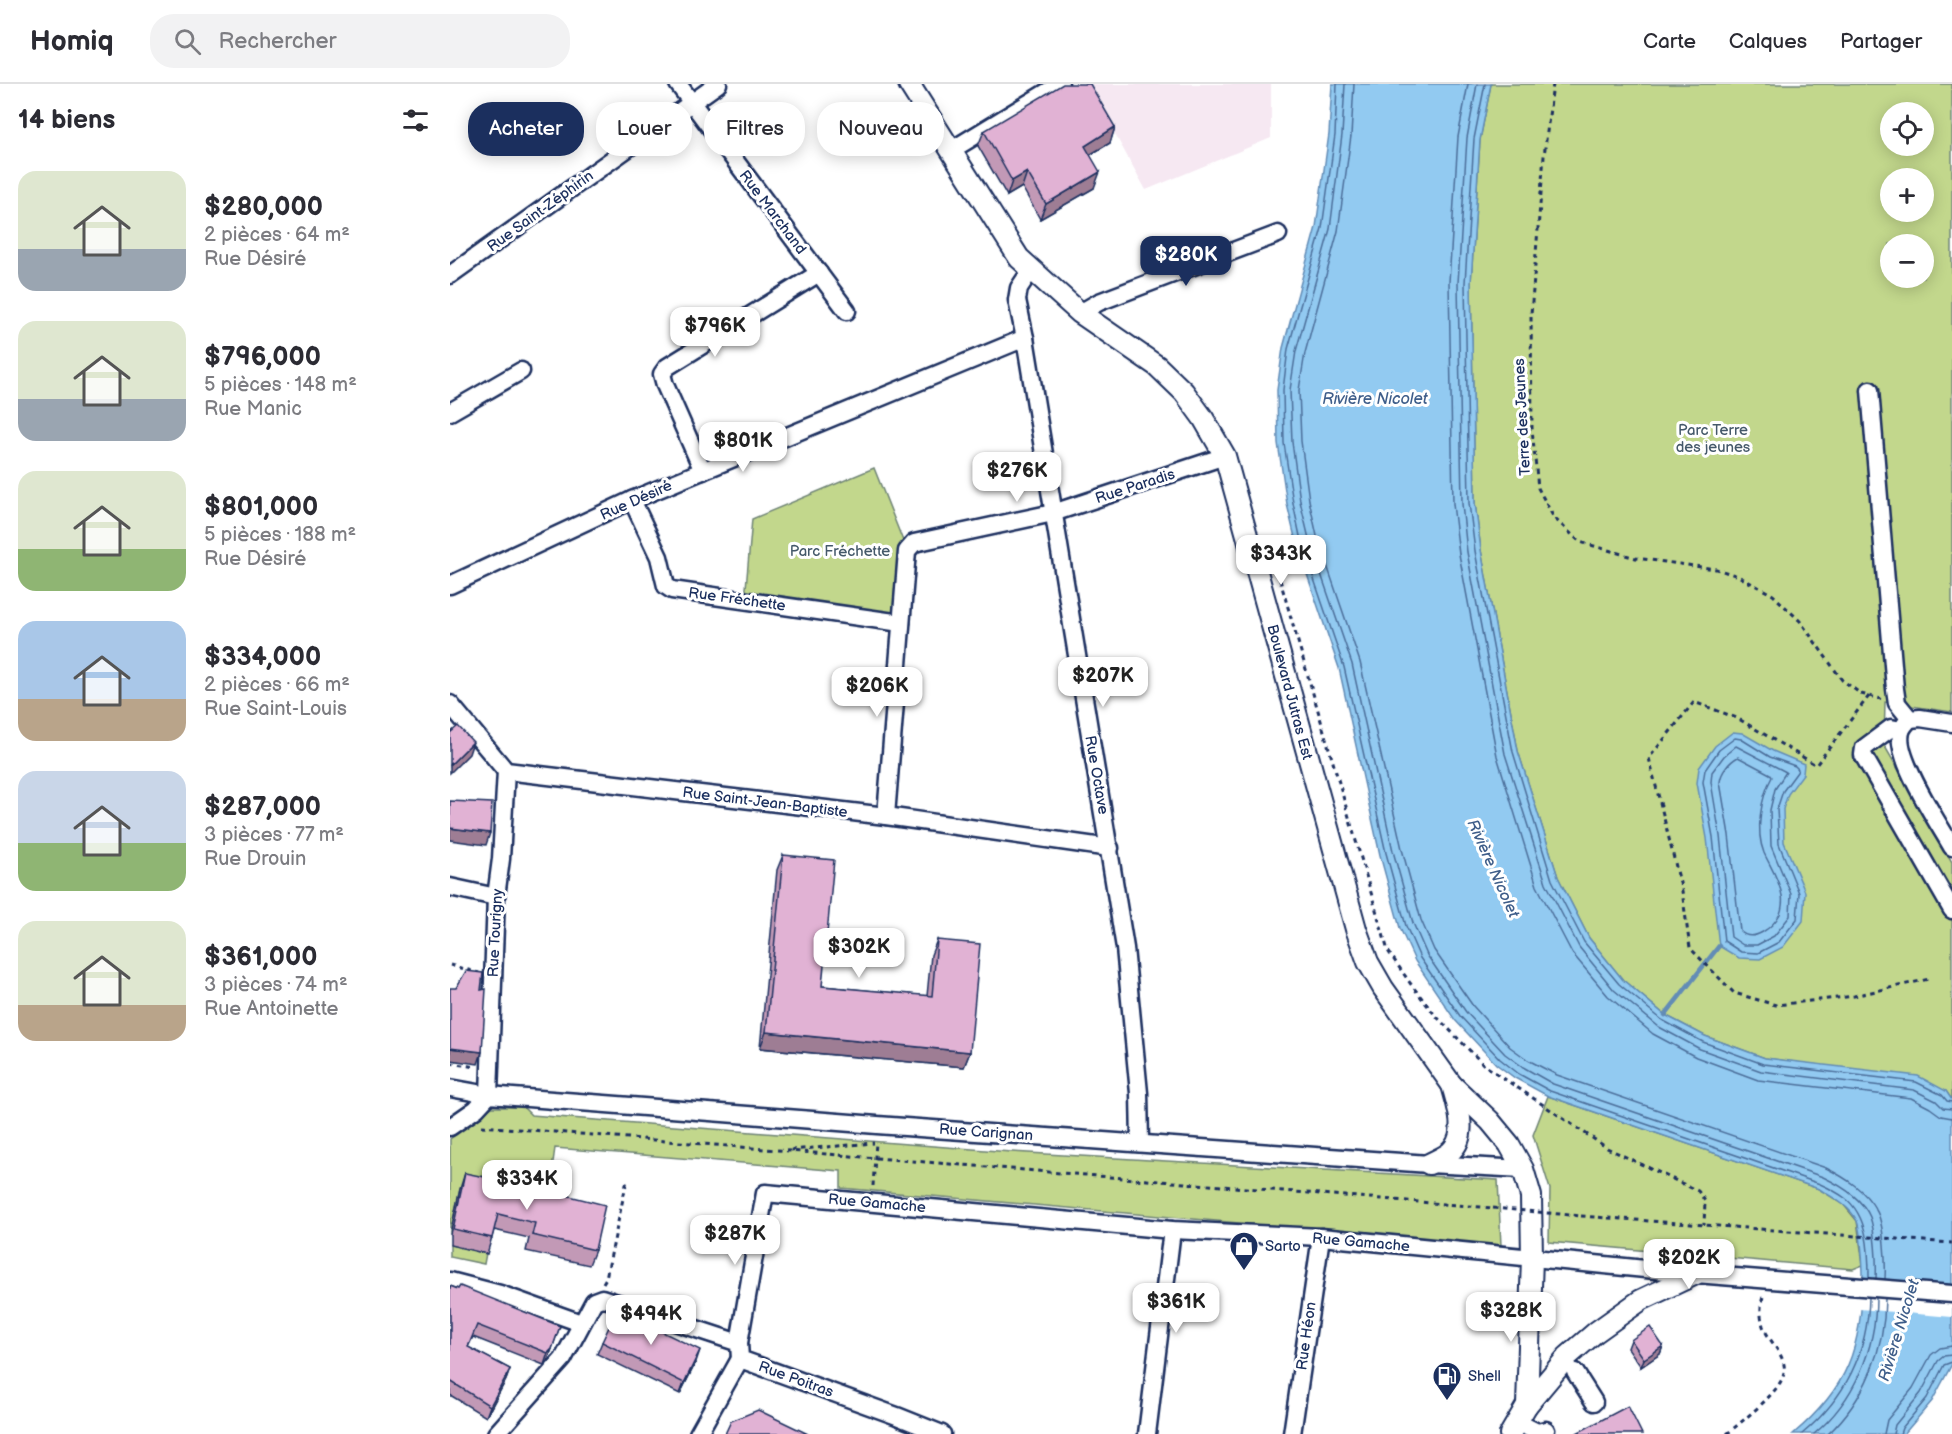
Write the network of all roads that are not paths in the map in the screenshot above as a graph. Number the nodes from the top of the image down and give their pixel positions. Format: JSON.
{"nodes":[{"id":1,"x":678,"y":84,"type":"edge"},
{"id":2,"x":718,"y":84,"type":"edge"},
{"id":3,"x":909,"y":84,"type":"edge"},
{"id":4,"x":1060,"y":84,"type":"edge"},
{"id":5,"x":691,"y":102,"type":"joint"},
{"id":6,"x":692,"y":103,"type":"edge"},
{"id":7,"x":950,"y":151,"type":"junction"},
{"id":8,"x":616,"y":156,"type":"edge"},
{"id":9,"x":1278,"y":234,"type":"dead end"},
{"id":10,"x":1031,"y":270,"type":"junction"},
{"id":11,"x":819,"y":273,"type":"junction"},
{"id":12,"x":450,"y":275,"type":"edge"},
{"id":13,"x":847,"y":311,"type":"dead end"},
{"id":14,"x":1080,"y":313,"type":"junction"},
{"id":15,"x":1025,"y":338,"type":"junction"},
{"id":16,"x":521,"y":371,"type":"dead end"},
{"id":17,"x":1870,"y":390,"type":"dead end"},
{"id":18,"x":450,"y":412,"type":"edge"},
{"id":19,"x":1225,"y":456,"type":"junction"},
{"id":20,"x":703,"y":471,"type":"junction"},
{"id":21,"x":632,"y":500,"type":"junction"},
{"id":22,"x":1053,"y":513,"type":"junction"},
{"id":23,"x":450,"y":585,"type":"edge"},
{"id":24,"x":901,"y":623,"type":"junction"},
{"id":25,"x":450,"y":704,"type":"edge"},
{"id":26,"x":1952,"y":723,"type":"edge"},
{"id":27,"x":1905,"y":725,"type":"junction"},
{"id":28,"x":506,"y":771,"type":"junction"},
{"id":29,"x":886,"y":816,"type":"junction"},
{"id":30,"x":1952,"y":847,"type":"edge"},
{"id":31,"x":1110,"y":848,"type":"junction"},
{"id":32,"x":450,"y":887,"type":"edge"},
{"id":33,"x":496,"y":897,"type":"junction"},
{"id":34,"x":1952,"y":910,"type":"edge"},
{"id":35,"x":1452,"y":1085,"type":"junction"},
{"id":36,"x":450,"y":1088,"type":"edge"},
{"id":37,"x":489,"y":1095,"type":"junction"},
{"id":38,"x":452,"y":1125,"type":"edge"},
{"id":39,"x":1140,"y":1143,"type":"junction"},
{"id":40,"x":1429,"y":1164,"type":"junction"},
{"id":41,"x":1523,"y":1169,"type":"junction"},
{"id":42,"x":1172,"y":1230,"type":"junction"},
{"id":43,"x":1321,"y":1238,"type":"junction"},
{"id":44,"x":1532,"y":1258,"type":"junction"},
{"id":45,"x":1696,"y":1274,"type":"junction"},
{"id":46,"x":450,"y":1281,"type":"edge"},
{"id":47,"x":1952,"y":1294,"type":"edge"},
{"id":48,"x":581,"y":1323,"type":"junction"},
{"id":49,"x":740,"y":1351,"type":"junction"},
{"id":50,"x":1575,"y":1372,"type":"dead end"},
{"id":51,"x":1593,"y":1402,"type":"dead end"},
{"id":52,"x":1527,"y":1405,"type":"junction"},
{"id":53,"x":1514,"y":1428,"type":"edge"},
{"id":54,"x":1539,"y":1432,"type":"edge"},
{"id":55,"x":496,"y":1434,"type":"edge"},
{"id":56,"x":698,"y":1434,"type":"edge"},
{"id":57,"x":942,"y":1434,"type":"edge"},
{"id":58,"x":1147,"y":1434,"type":"edge"},
{"id":59,"x":1292,"y":1434,"type":"edge"}],
"edges":[{"from":1,"to":5,"type":"street","name":"Rue Marchand"},
{"from":2,"to":5,"type":"street","name":"Rue Saint-Zéphirin"},
{"from":3,"to":7,"type":"main road","name":"Boulevard Jutras Est"},
{"from":4,"to":7,"type":"street"},
{"from":6,"to":11,"type":"street","name":"Rue Marchand"},
{"from":7,"to":10,"type":"main road","name":"Boulevard Jutras Est"},
{"from":8,"to":12,"type":"street","name":"Rue Saint-Zéphirin"},
{"from":9,"to":14,"type":"street"},
{"from":10,"to":14,"type":"main road","name":"Boulevard Jutras Est"},
{"from":10,"to":15,"type":"street","name":"Rue Octave"},
{"from":11,"to":13,"type":"street","name":"Rue Marchand"},
{"from":11,"to":20,"type":"street"},
{"from":14,"to":19,"type":"main road","name":"Boulevard Jutras Est"},
{"from":15,"to":20,"type":"street","name":"Rue Désiré"},
{"from":15,"to":22,"type":"street","name":"Rue Octave"},
{"from":16,"to":18,"type":"street"},
{"from":17,"to":27,"type":"street"},
{"from":19,"to":22,"type":"street","name":"Rue Paradis"},
{"from":19,"to":35,"type":"main road","name":"Boulevard Jutras Est"},
{"from":20,"to":21,"type":"street","name":"Rue Désiré"},
{"from":21,"to":23,"type":"street","name":"Rue Désiré"},
{"from":21,"to":24,"type":"street","name":"Rue Fréchette"},
{"from":22,"to":24,"type":"street","name":"Rue Paradis"},
{"from":22,"to":31,"type":"street","name":"Rue Octave"},
{"from":24,"to":29,"type":"street","name":"Rue Paradis"},
{"from":25,"to":28,"type":"street"},
{"from":26,"to":27,"type":"street"},
{"from":27,"to":30,"type":"street"},
{"from":27,"to":34,"type":"street"},
{"from":28,"to":29,"type":"street","name":"Rue Saint-Jean-Baptiste"},
{"from":28,"to":33,"type":"street","name":"Rue Tourigny"},
{"from":29,"to":31,"type":"street","name":"Rue Saint-Jean-Baptiste"},
{"from":31,"to":39,"type":"street","name":"Rue Octave"},
{"from":32,"to":33,"type":"street"},
{"from":33,"to":37,"type":"street","name":"Rue Tourigny"},
{"from":35,"to":40,"type":"main road"},
{"from":35,"to":41,"type":"main road","name":"Boulevard Jutras Est"},
{"from":36,"to":37,"type":"street","name":"Rue Carignan"},
{"from":37,"to":38,"type":"street"},
{"from":37,"to":39,"type":"street","name":"Rue Carignan"},
{"from":39,"to":40,"type":"street","name":"Rue Carignan"},
{"from":40,"to":41,"type":"street","name":"Rue Carignan"},
{"from":41,"to":44,"type":"main road","name":"Boulevard Jutras Est"},
{"from":42,"to":43,"type":"street","name":"Rue Gamache"},
{"from":42,"to":49,"type":"street","name":"Rue Gamache"},
{"from":42,"to":58,"type":"street"},
{"from":43,"to":44,"type":"street","name":"Rue Gamache"},
{"from":43,"to":59,"type":"street","name":"Rue Héon"},
{"from":44,"to":45,"type":"street","name":"Rue Gamache"},
{"from":44,"to":52,"type":"main road","name":"Boulevard Jutras Est"},
{"from":45,"to":47,"type":"street","name":"Rue Gamache"},
{"from":45,"to":52,"type":"main road"},
{"from":46,"to":48,"type":"street"},
{"from":48,"to":49,"type":"street","name":"Rue Poitras"},
{"from":48,"to":55,"type":"street"},
{"from":49,"to":56,"type":"street"},
{"from":49,"to":57,"type":"street","name":"Rue Poitras"},
{"from":50,"to":51,"type":"street"},
{"from":52,"to":53,"type":"main road"},
{"from":53,"to":54,"type":"street"}]}
